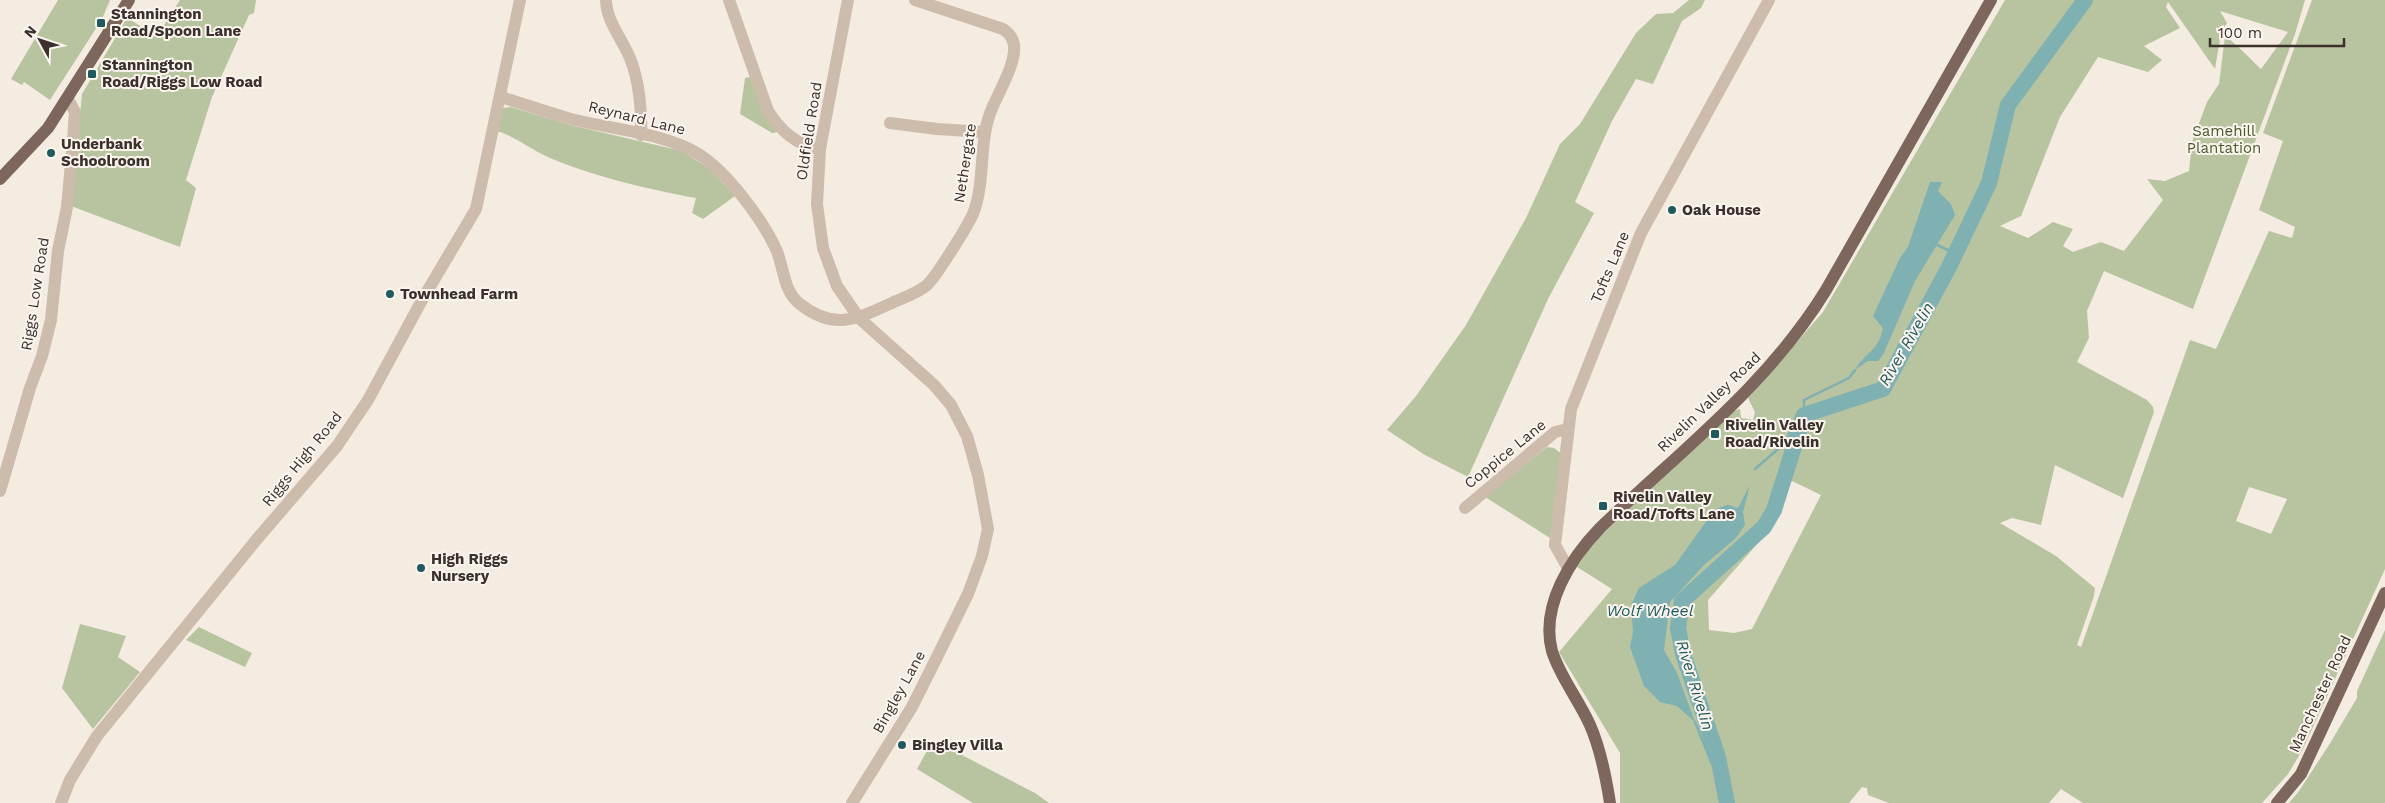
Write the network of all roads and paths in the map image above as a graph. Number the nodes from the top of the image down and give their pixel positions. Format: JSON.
{"nodes":[{"id":1,"x":130,"y":0,"type":"edge"},
{"id":2,"x":520,"y":0,"type":"edge"},
{"id":3,"x":606,"y":0,"type":"edge"},
{"id":4,"x":729,"y":0,"type":"edge"},
{"id":5,"x":848,"y":0,"type":"edge"},
{"id":6,"x":915,"y":0,"type":"edge"},
{"id":7,"x":1769,"y":0,"type":"edge"},
{"id":8,"x":1991,"y":0,"type":"edge"},
{"id":9,"x":501,"y":97,"type":"junction"},
{"id":10,"x":68,"y":98,"type":"junction"},
{"id":11,"x":890,"y":123,"type":"dead end"},
{"id":12,"x":985,"y":132,"type":"junction"},
{"id":13,"x":641,"y":135,"type":"junction"},
{"id":14,"x":820,"y":149,"type":"junction"},
{"id":15,"x":0,"y":179,"type":"edge"},
{"id":16,"x":859,"y":318,"type":"junction"},
{"id":17,"x":1568,"y":429,"type":"junction"},
{"id":18,"x":0,"y":491,"type":"edge"},
{"id":19,"x":1464,"y":508,"type":"dead end"},
{"id":20,"x":1568,"y":568,"type":"junction"},
{"id":21,"x":2385,"y":593,"type":"edge"},
{"id":22,"x":968,"y":594,"type":"joint"},
{"id":23,"x":62,"y":803,"type":"edge"},
{"id":24,"x":852,"y":803,"type":"edge"},
{"id":25,"x":1610,"y":803,"type":"edge"},
{"id":26,"x":2277,"y":803,"type":"edge"}],
"edges":[{"from":1,"to":10,"type":"main road"},
{"from":2,"to":9,"type":"street","name":"Riggs High Road"},
{"from":3,"to":13,"type":"street"},
{"from":4,"to":14,"type":"street"},
{"from":5,"to":14,"type":"street","name":"Oldfield Road"},
{"from":6,"to":12,"type":"street","name":"Nethergate"},
{"from":7,"to":17,"type":"street","name":"Tofts Lane"},
{"from":8,"to":20,"type":"main road","name":"Rivelin Valley Road"},
{"from":9,"to":13,"type":"street","name":"Reynard Lane"},
{"from":9,"to":23,"type":"street","name":"Riggs High Road"},
{"from":10,"to":15,"type":"main road"},
{"from":10,"to":18,"type":"street","name":"Riggs Low Road"},
{"from":11,"to":12,"type":"street"},
{"from":12,"to":16,"type":"street","name":"Nethergate"},
{"from":13,"to":16,"type":"street","name":"Reynard Lane"},
{"from":14,"to":16,"type":"street","name":"Oldfield Road"},
{"from":16,"to":22,"type":"street","name":"Oldfield Road"},
{"from":17,"to":19,"type":"street","name":"Coppice Lane"},
{"from":17,"to":20,"type":"street","name":"Tofts Lane"},
{"from":20,"to":25,"type":"main road","name":"Rivelin Valley Road"},
{"from":21,"to":26,"type":"main road","name":"Manchester Road"},
{"from":22,"to":24,"type":"street","name":"Bingley Lane"}]}
